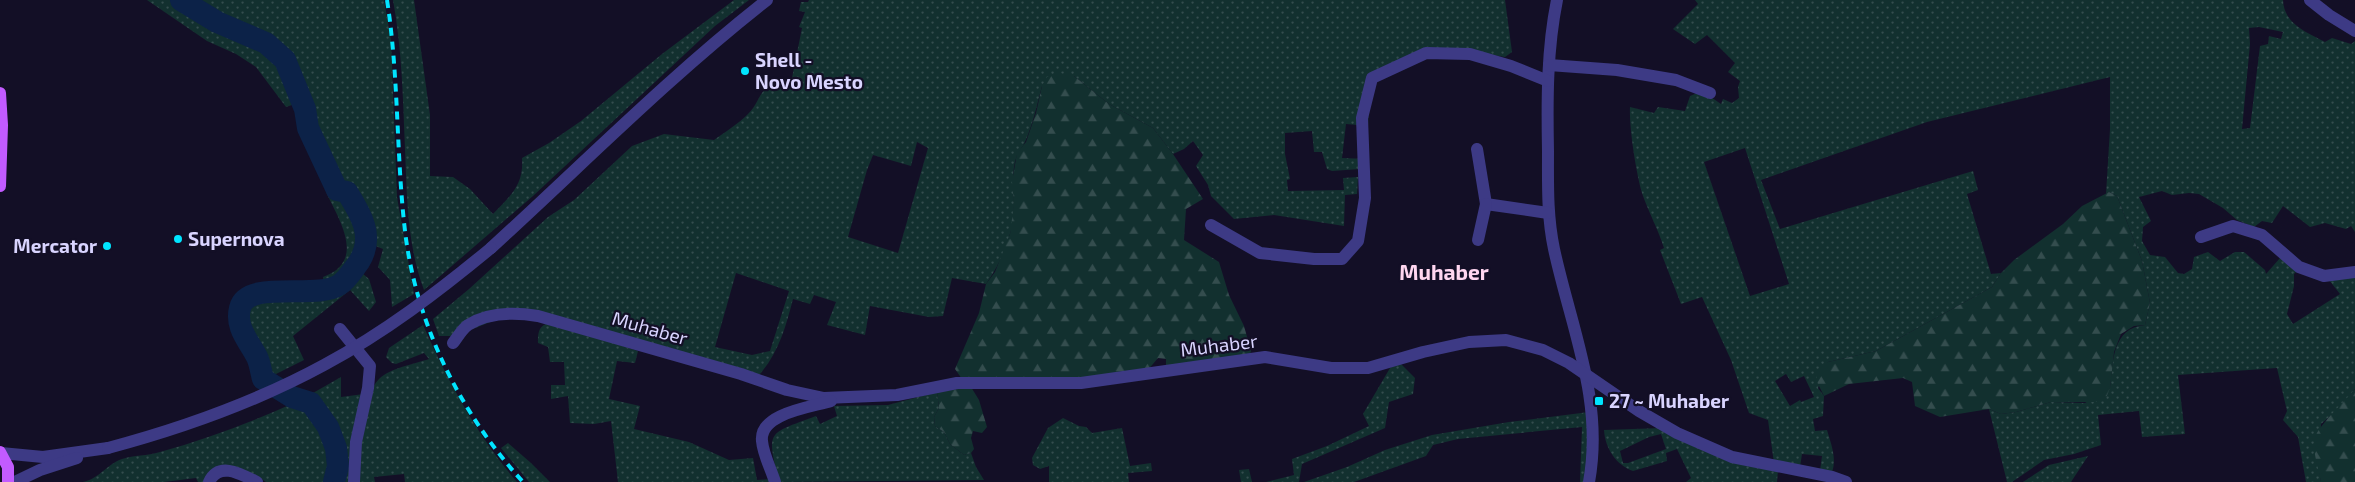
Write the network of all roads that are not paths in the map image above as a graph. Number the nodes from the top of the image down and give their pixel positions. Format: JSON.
{"nodes":[{"id":1,"x":767,"y":0,"type":"edge"},
{"id":2,"x":1558,"y":0,"type":"edge"},
{"id":3,"x":2310,"y":0,"type":"edge"},
{"id":4,"x":2355,"y":31,"type":"edge"},
{"id":5,"x":1549,"y":65,"type":"junction"},
{"id":6,"x":1548,"y":81,"type":"junction"},
{"id":7,"x":0,"y":93,"type":"edge"},
{"id":8,"x":1710,"y":93,"type":"dead end"},
{"id":9,"x":1477,"y":149,"type":"dead end"},
{"id":10,"x":0,"y":186,"type":"edge"},
{"id":11,"x":1486,"y":204,"type":"junction"},
{"id":12,"x":1548,"y":213,"type":"junction"},
{"id":13,"x":1211,"y":225,"type":"dead end"},
{"id":14,"x":2201,"y":237,"type":"dead end"},
{"id":15,"x":1478,"y":240,"type":"dead end"},
{"id":16,"x":2355,"y":272,"type":"edge"},
{"id":17,"x":340,"y":329,"type":"dead end"},
{"id":18,"x":453,"y":343,"type":"dead end"},
{"id":19,"x":1588,"y":377,"type":"junction"},
{"id":20,"x":843,"y":397,"type":"junction"},
{"id":21,"x":108,"y":448,"type":"junction"},
{"id":22,"x":1,"y":452,"type":"edge"},
{"id":23,"x":8,"y":482,"type":"edge"},
{"id":24,"x":14,"y":482,"type":"edge"},
{"id":25,"x":209,"y":482,"type":"edge"},
{"id":26,"x":257,"y":482,"type":"edge"},
{"id":27,"x":354,"y":482,"type":"edge"},
{"id":28,"x":775,"y":482,"type":"edge"},
{"id":29,"x":1589,"y":482,"type":"edge"},
{"id":30,"x":1846,"y":482,"type":"edge"}],
"edges":[{"from":1,"to":21,"type":"street","bridge":true},
{"from":2,"to":5,"type":"street"},
{"from":3,"to":4,"type":"street"},
{"from":5,"to":6,"type":"street"},
{"from":5,"to":8,"type":"street"},
{"from":6,"to":12,"type":"street"},
{"from":6,"to":13,"type":"street"},
{"from":7,"to":10,"type":"main road"},
{"from":9,"to":11,"type":"street"},
{"from":11,"to":12,"type":"street"},
{"from":11,"to":15,"type":"street"},
{"from":12,"to":19,"type":"street"},
{"from":14,"to":16,"type":"street"},
{"from":17,"to":27,"type":"street"},
{"from":18,"to":20,"type":"street","name":"Muhaber"},
{"from":19,"to":20,"type":"street","name":"Muhaber"},
{"from":19,"to":29,"type":"street"},
{"from":19,"to":30,"type":"street","name":"Muhaber"},
{"from":20,"to":28,"type":"street","name":"Muhaber"},
{"from":21,"to":22,"type":"street"},
{"from":21,"to":24,"type":"street"},
{"from":22,"to":23,"type":"main road"},
{"from":25,"to":26,"type":"street"}]}
